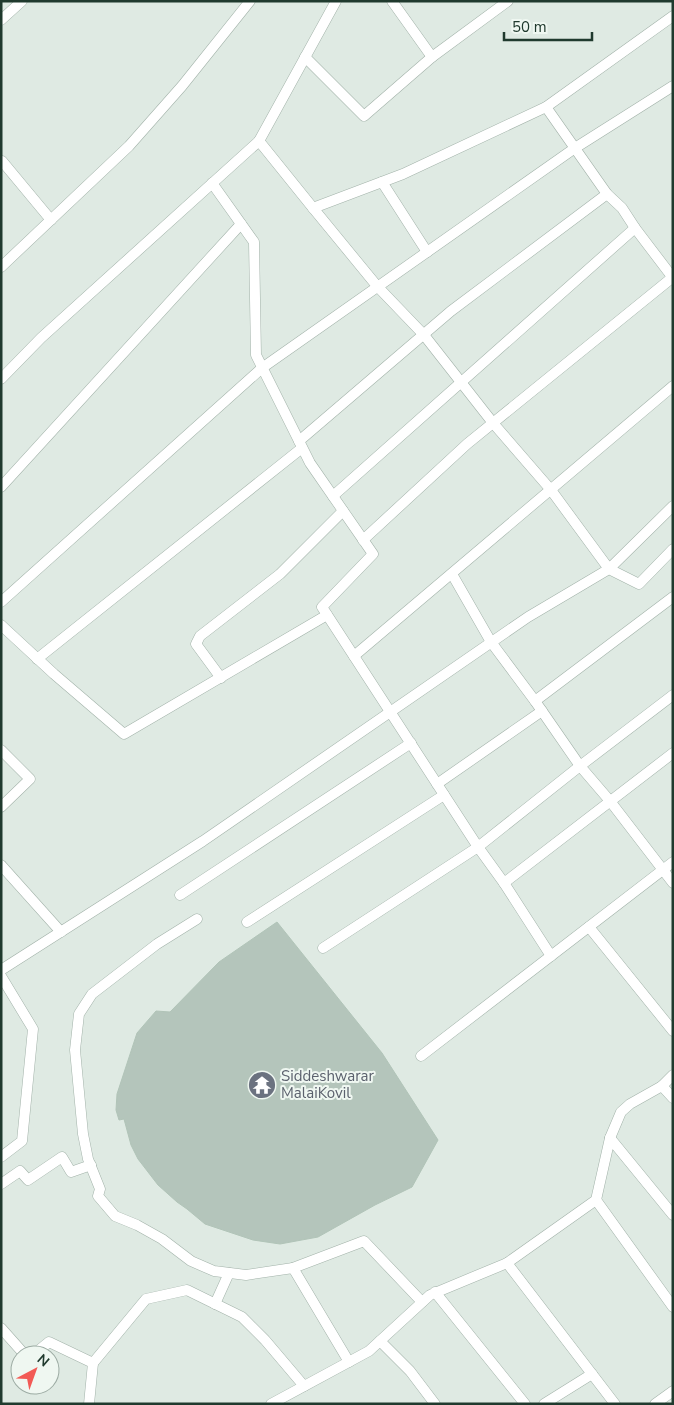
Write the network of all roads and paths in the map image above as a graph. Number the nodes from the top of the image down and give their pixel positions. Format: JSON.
{"nodes":[{"id":1,"x":22,"y":1,"type":"edge"},
{"id":2,"x":250,"y":1,"type":"edge"},
{"id":3,"x":336,"y":1,"type":"edge"},
{"id":4,"x":392,"y":1,"type":"edge"},
{"id":5,"x":508,"y":1,"type":"edge"},
{"id":6,"x":673,"y":16,"type":"edge"},
{"id":7,"x":1,"y":20,"type":"edge"},
{"id":8,"x":306,"y":57,"type":"junction"},
{"id":9,"x":432,"y":57,"type":"junction"},
{"id":10,"x":673,"y":86,"type":"edge"},
{"id":11,"x":546,"y":107,"type":"junction"},
{"id":12,"x":259,"y":141,"type":"junction"},
{"id":13,"x":575,"y":148,"type":"junction"},
{"id":14,"x":2,"y":161,"type":"edge"},
{"id":15,"x":382,"y":182,"type":"junction"},
{"id":16,"x":212,"y":183,"type":"junction"},
{"id":17,"x":607,"y":194,"type":"junction"},
{"id":18,"x":313,"y":208,"type":"junction"},
{"id":19,"x":51,"y":220,"type":"junction"},
{"id":20,"x":241,"y":224,"type":"junction"},
{"id":21,"x":635,"y":228,"type":"junction"},
{"id":22,"x":427,"y":252,"type":"junction"},
{"id":23,"x":1,"y":267,"type":"edge"},
{"id":24,"x":673,"y":278,"type":"edge"},
{"id":25,"x":378,"y":287,"type":"junction"},
{"id":26,"x":424,"y":335,"type":"junction"},
{"id":27,"x":262,"y":368,"type":"junction"},
{"id":28,"x":1,"y":379,"type":"edge"},
{"id":29,"x":461,"y":382,"type":"junction"},
{"id":30,"x":673,"y":386,"type":"edge"},
{"id":31,"x":493,"y":422,"type":"junction"},
{"id":32,"x":300,"y":444,"type":"junction"},
{"id":33,"x":1,"y":487,"type":"edge"},
{"id":34,"x":550,"y":490,"type":"junction"},
{"id":35,"x":333,"y":496,"type":"junction"},
{"id":36,"x":673,"y":506,"type":"edge"},
{"id":37,"x":343,"y":511,"type":"junction"},
{"id":38,"x":364,"y":540,"type":"junction"},
{"id":39,"x":673,"y":549,"type":"edge"},
{"id":40,"x":609,"y":568,"type":"junction"},
{"id":41,"x":452,"y":574,"type":"junction"},
{"id":42,"x":673,"y":596,"type":"edge"},
{"id":43,"x":1,"y":602,"type":"edge"},
{"id":44,"x":327,"y":615,"type":"junction"},
{"id":45,"x":1,"y":625,"type":"edge"},
{"id":46,"x":492,"y":642,"type":"junction"},
{"id":47,"x":354,"y":656,"type":"junction"},
{"id":48,"x":37,"y":659,"type":"junction"},
{"id":49,"x":221,"y":678,"type":"junction"},
{"id":50,"x":673,"y":695,"type":"edge"},
{"id":51,"x":535,"y":700,"type":"junction"},
{"id":52,"x":542,"y":711,"type":"junction"},
{"id":53,"x":390,"y":712,"type":"junction"},
{"id":54,"x":411,"y":744,"type":"junction"},
{"id":55,"x":1,"y":750,"type":"edge"},
{"id":56,"x":673,"y":753,"type":"edge"},
{"id":57,"x":580,"y":766,"type":"junction"},
{"id":58,"x":437,"y":784,"type":"junction"},
{"id":59,"x":444,"y":795,"type":"junction"},
{"id":60,"x":610,"y":801,"type":"junction"},
{"id":61,"x":1,"y":807,"type":"edge"},
{"id":62,"x":478,"y":847,"type":"junction"},
{"id":63,"x":673,"y":862,"type":"edge"},
{"id":64,"x":1,"y":865,"type":"edge"},
{"id":65,"x":663,"y":870,"type":"junction"},
{"id":66,"x":504,"y":883,"type":"junction"},
{"id":67,"x":673,"y":883,"type":"edge"},
{"id":68,"x":180,"y":895,"type":"dead end"},
{"id":69,"x":197,"y":919,"type":"dead end"},
{"id":70,"x":247,"y":922,"type":"dead end"},
{"id":71,"x":589,"y":927,"type":"junction"},
{"id":72,"x":61,"y":932,"type":"junction"},
{"id":73,"x":323,"y":948,"type":"dead end"},
{"id":74,"x":551,"y":956,"type":"junction"},
{"id":75,"x":1,"y":970,"type":"edge"},
{"id":76,"x":1,"y":976,"type":"edge"},
{"id":77,"x":673,"y":1031,"type":"edge"},
{"id":78,"x":421,"y":1056,"type":"dead end"},
{"id":79,"x":673,"y":1075,"type":"edge"},
{"id":80,"x":662,"y":1086,"type":"junction"},
{"id":81,"x":673,"y":1098,"type":"edge"},
{"id":82,"x":610,"y":1138,"type":"junction"},
{"id":83,"x":1,"y":1157,"type":"edge"},
{"id":84,"x":91,"y":1165,"type":"junction"},
{"id":85,"x":1,"y":1184,"type":"edge"},
{"id":86,"x":596,"y":1200,"type":"junction"},
{"id":87,"x":673,"y":1215,"type":"edge"},
{"id":88,"x":507,"y":1263,"type":"junction"},
{"id":89,"x":293,"y":1268,"type":"junction"},
{"id":90,"x":229,"y":1273,"type":"junction"},
{"id":91,"x":435,"y":1292,"type":"junction"},
{"id":92,"x":422,"y":1302,"type":"junction"},
{"id":93,"x":215,"y":1304,"type":"junction"},
{"id":94,"x":673,"y":1307,"type":"edge"},
{"id":95,"x":1,"y":1328,"type":"edge"},
{"id":96,"x":380,"y":1341,"type":"junction"},
{"id":97,"x":16,"y":1345,"type":"edge"},
{"id":98,"x":60,"y":1347,"type":"edge"},
{"id":99,"x":349,"y":1362,"type":"junction"},
{"id":100,"x":93,"y":1363,"type":"junction"},
{"id":101,"x":592,"y":1374,"type":"junction"},
{"id":102,"x":304,"y":1386,"type":"junction"},
{"id":103,"x":673,"y":1391,"type":"edge"},
{"id":104,"x":89,"y":1404,"type":"edge"},
{"id":105,"x":271,"y":1404,"type":"edge"},
{"id":106,"x":435,"y":1404,"type":"edge"},
{"id":107,"x":525,"y":1404,"type":"edge"},
{"id":108,"x":544,"y":1404,"type":"edge"},
{"id":109,"x":615,"y":1404,"type":"edge"},
{"id":110,"x":655,"y":1404,"type":"edge"}],
"edges":[{"from":1,"to":7,"type":"street"},
{"from":2,"to":19,"type":"street"},
{"from":3,"to":8,"type":"street"},
{"from":4,"to":9,"type":"street"},
{"from":5,"to":9,"type":"street"},
{"from":6,"to":11,"type":"street"},
{"from":8,"to":9,"type":"street"},
{"from":8,"to":12,"type":"street"},
{"from":10,"to":13,"type":"street"},
{"from":11,"to":13,"type":"street"},
{"from":11,"to":15,"type":"street"},
{"from":12,"to":16,"type":"street"},
{"from":12,"to":18,"type":"street"},
{"from":13,"to":17,"type":"street"},
{"from":13,"to":22,"type":"street"},
{"from":14,"to":19,"type":"street"},
{"from":15,"to":18,"type":"street"},
{"from":15,"to":22,"type":"street"},
{"from":16,"to":20,"type":"street"},
{"from":16,"to":28,"type":"street"},
{"from":17,"to":21,"type":"street"},
{"from":17,"to":26,"type":"street"},
{"from":18,"to":25,"type":"street"},
{"from":19,"to":23,"type":"street"},
{"from":20,"to":27,"type":"street"},
{"from":20,"to":33,"type":"street"},
{"from":21,"to":24,"type":"street"},
{"from":21,"to":29,"type":"street"},
{"from":22,"to":25,"type":"street"},
{"from":24,"to":31,"type":"street"},
{"from":25,"to":26,"type":"street"},
{"from":25,"to":27,"type":"street"},
{"from":26,"to":29,"type":"street"},
{"from":26,"to":32,"type":"street"},
{"from":27,"to":32,"type":"street"},
{"from":27,"to":43,"type":"street"},
{"from":29,"to":31,"type":"street"},
{"from":29,"to":35,"type":"street"},
{"from":30,"to":34,"type":"street"},
{"from":31,"to":34,"type":"street"},
{"from":31,"to":38,"type":"street"},
{"from":32,"to":35,"type":"street"},
{"from":32,"to":48,"type":"street"},
{"from":34,"to":40,"type":"street"},
{"from":34,"to":41,"type":"street"},
{"from":35,"to":37,"type":"street"},
{"from":36,"to":40,"type":"street"},
{"from":37,"to":38,"type":"street"},
{"from":37,"to":49,"type":"street"},
{"from":38,"to":44,"type":"street"},
{"from":39,"to":40,"type":"street"},
{"from":40,"to":46,"type":"street"},
{"from":41,"to":46,"type":"street"},
{"from":41,"to":47,"type":"street"},
{"from":42,"to":51,"type":"street"},
{"from":44,"to":47,"type":"street"},
{"from":44,"to":49,"type":"street"},
{"from":45,"to":48,"type":"street"},
{"from":46,"to":51,"type":"street"},
{"from":46,"to":53,"type":"street"},
{"from":47,"to":53,"type":"street"},
{"from":48,"to":49,"type":"street"},
{"from":50,"to":57,"type":"street"},
{"from":51,"to":52,"type":"street"},
{"from":52,"to":57,"type":"street"},
{"from":52,"to":58,"type":"street"},
{"from":53,"to":54,"type":"street"},
{"from":53,"to":72,"type":"street"},
{"from":54,"to":58,"type":"street"},
{"from":54,"to":68,"type":"street"},
{"from":55,"to":61,"type":"street"},
{"from":56,"to":60,"type":"street"},
{"from":57,"to":60,"type":"street"},
{"from":57,"to":62,"type":"street"},
{"from":58,"to":59,"type":"street"},
{"from":59,"to":62,"type":"street"},
{"from":59,"to":70,"type":"street"},
{"from":60,"to":65,"type":"street"},
{"from":60,"to":66,"type":"street"},
{"from":62,"to":66,"type":"street"},
{"from":62,"to":73,"type":"street"},
{"from":63,"to":65,"type":"street"},
{"from":64,"to":72,"type":"street"},
{"from":65,"to":67,"type":"street"},
{"from":65,"to":71,"type":"street"},
{"from":66,"to":74,"type":"street"},
{"from":69,"to":84,"type":"street"},
{"from":71,"to":74,"type":"street"},
{"from":71,"to":77,"type":"street"},
{"from":72,"to":75,"type":"street"},
{"from":74,"to":78,"type":"street"},
{"from":76,"to":83,"type":"street"},
{"from":79,"to":80,"type":"street"},
{"from":80,"to":81,"type":"street"},
{"from":80,"to":82,"type":"street"},
{"from":82,"to":86,"type":"street"},
{"from":82,"to":87,"type":"street"},
{"from":84,"to":85,"type":"street"},
{"from":84,"to":90,"type":"street"},
{"from":86,"to":88,"type":"street"},
{"from":86,"to":94,"type":"street"},
{"from":88,"to":91,"type":"street"},
{"from":88,"to":101,"type":"street"},
{"from":89,"to":90,"type":"street"},
{"from":89,"to":92,"type":"street"},
{"from":89,"to":99,"type":"street"},
{"from":90,"to":93,"type":"street"},
{"from":91,"to":92,"type":"street"},
{"from":91,"to":107,"type":"street"},
{"from":92,"to":96,"type":"street"},
{"from":93,"to":100,"type":"street"},
{"from":93,"to":102,"type":"street"},
{"from":95,"to":97,"type":"street"},
{"from":96,"to":99,"type":"street"},
{"from":96,"to":106,"type":"street"},
{"from":98,"to":100,"type":"street"},
{"from":99,"to":102,"type":"street"},
{"from":100,"to":104,"type":"street"},
{"from":101,"to":108,"type":"street"},
{"from":101,"to":109,"type":"street"},
{"from":102,"to":105,"type":"street"},
{"from":103,"to":110,"type":"street"}]}
